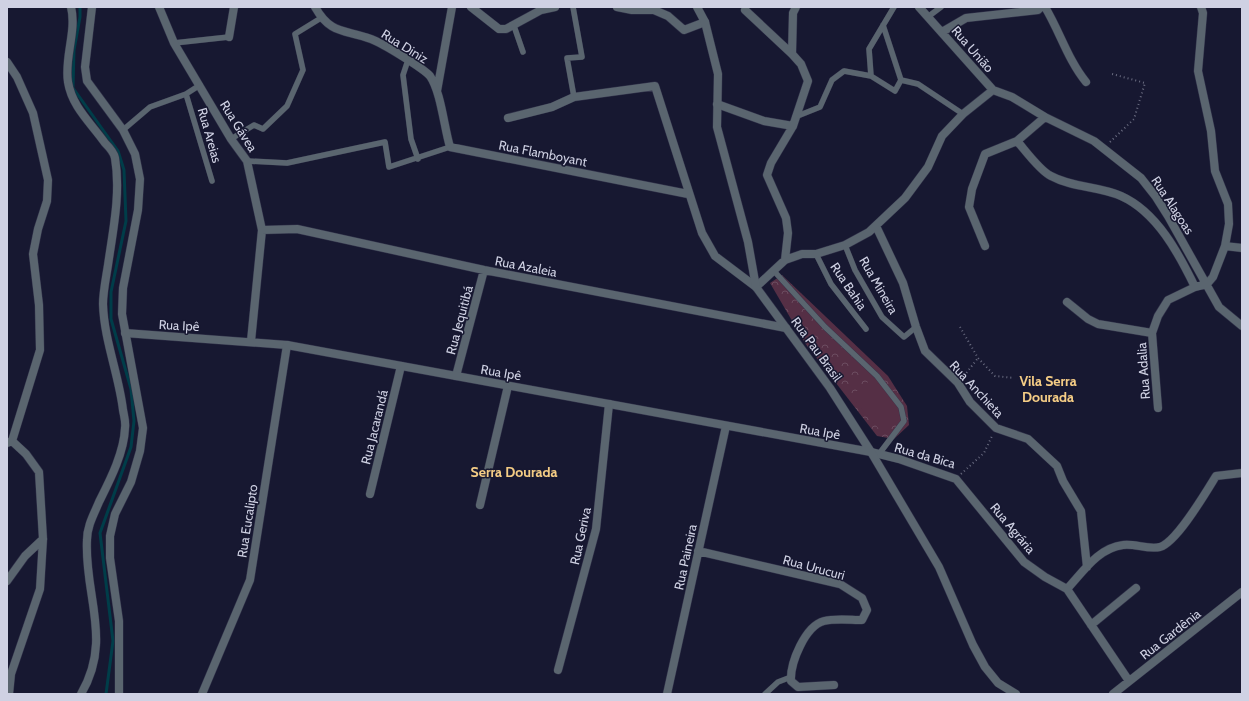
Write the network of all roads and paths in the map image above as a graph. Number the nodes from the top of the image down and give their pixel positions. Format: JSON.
{"nodes":[{"id":1,"x":71,"y":7,"type":"edge"},
{"id":2,"x":92,"y":7,"type":"edge"},
{"id":3,"x":159,"y":7,"type":"edge"},
{"id":4,"x":234,"y":7,"type":"edge"},
{"id":5,"x":315,"y":7,"type":"edge"},
{"id":6,"x":452,"y":7,"type":"edge"},
{"id":7,"x":472,"y":7,"type":"edge"},
{"id":8,"x":555,"y":7,"type":"edge"},
{"id":9,"x":573,"y":7,"type":"edge"},
{"id":10,"x":616,"y":7,"type":"edge"},
{"id":11,"x":697,"y":7,"type":"edge"},
{"id":12,"x":796,"y":7,"type":"edge"},
{"id":13,"x":894,"y":7,"type":"edge"},
{"id":14,"x":919,"y":7,"type":"edge"},
{"id":15,"x":941,"y":7,"type":"edge"},
{"id":16,"x":1041,"y":7,"type":"edge"},
{"id":17,"x":1045,"y":7,"type":"edge"},
{"id":18,"x":1201,"y":7,"type":"edge"},
{"id":19,"x":632,"y":8,"type":"edge"},
{"id":20,"x":745,"y":10,"type":"dead end"},
{"id":21,"x":929,"y":16,"type":"junction"},
{"id":22,"x":321,"y":18,"type":"junction"},
{"id":23,"x":705,"y":22,"type":"junction"},
{"id":24,"x":883,"y":24,"type":"junction"},
{"id":25,"x":514,"y":26,"type":"junction"},
{"id":26,"x":942,"y":32,"type":"junction"},
{"id":27,"x":228,"y":37,"type":"joint"},
{"id":28,"x":174,"y":43,"type":"junction"},
{"id":29,"x":523,"y":52,"type":"dead end"},
{"id":30,"x":792,"y":54,"type":"junction"},
{"id":31,"x":408,"y":60,"type":"junction"},
{"id":32,"x":7,"y":62,"type":"edge"},
{"id":33,"x":1112,"y":74,"type":"dead end"},
{"id":34,"x":871,"y":76,"type":"junction"},
{"id":35,"x":901,"y":80,"type":"junction"},
{"id":36,"x":1086,"y":82,"type":"dead end"},
{"id":37,"x":200,"y":85,"type":"junction"},
{"id":38,"x":993,"y":90,"type":"junction"},
{"id":39,"x":437,"y":91,"type":"junction"},
{"id":40,"x":186,"y":94,"type":"junction"},
{"id":41,"x":574,"y":98,"type":"junction"},
{"id":42,"x":717,"y":104,"type":"junction"},
{"id":43,"x":963,"y":114,"type":"junction"},
{"id":44,"x":795,"y":117,"type":"junction"},
{"id":45,"x":1045,"y":117,"type":"junction"},
{"id":46,"x":508,"y":118,"type":"dead end"},
{"id":47,"x":792,"y":126,"type":"junction"},
{"id":48,"x":123,"y":130,"type":"junction"},
{"id":49,"x":231,"y":139,"type":"junction"},
{"id":50,"x":1017,"y":141,"type":"junction"},
{"id":51,"x":450,"y":147,"type":"junction"},
{"id":52,"x":1103,"y":148,"type":"junction"},
{"id":53,"x":418,"y":159,"type":"junction"},
{"id":54,"x":247,"y":160,"type":"junction"},
{"id":55,"x":212,"y":181,"type":"dead end"},
{"id":56,"x":688,"y":194,"type":"junction"},
{"id":57,"x":876,"y":226,"type":"junction"},
{"id":58,"x":262,"y":230,"type":"junction"},
{"id":59,"x":845,"y":245,"type":"junction"},
{"id":60,"x":985,"y":246,"type":"dead end"},
{"id":61,"x":1225,"y":246,"type":"junction"},
{"id":62,"x":1242,"y":248,"type":"edge"},
{"id":63,"x":816,"y":254,"type":"junction"},
{"id":64,"x":785,"y":260,"type":"junction"},
{"id":65,"x":484,"y":270,"type":"junction"},
{"id":66,"x":773,"y":270,"type":"junction"},
{"id":67,"x":1207,"y":284,"type":"junction"},
{"id":68,"x":756,"y":287,"type":"junction"},
{"id":69,"x":1194,"y":287,"type":"junction"},
{"id":70,"x":1067,"y":302,"type":"dead end"},
{"id":71,"x":1242,"y":326,"type":"edge"},
{"id":72,"x":916,"y":327,"type":"junction"},
{"id":73,"x":960,"y":327,"type":"dead end"},
{"id":74,"x":786,"y":328,"type":"junction"},
{"id":75,"x":866,"y":329,"type":"dead end"},
{"id":76,"x":1152,"y":333,"type":"junction"},
{"id":77,"x":125,"y":334,"type":"junction"},
{"id":78,"x":251,"y":341,"type":"junction"},
{"id":79,"x":287,"y":345,"type":"junction"},
{"id":80,"x":978,"y":358,"type":"junction"},
{"id":81,"x":401,"y":366,"type":"junction"},
{"id":82,"x":456,"y":376,"type":"junction"},
{"id":83,"x":1014,"y":378,"type":"dead end"},
{"id":84,"x":958,"y":383,"type":"junction"},
{"id":85,"x":508,"y":386,"type":"junction"},
{"id":86,"x":609,"y":404,"type":"junction"},
{"id":87,"x":1158,"y":408,"type":"dead end"},
{"id":88,"x":726,"y":426,"type":"junction"},
{"id":89,"x":996,"y":428,"type":"junction"},
{"id":90,"x":9,"y":442,"type":"edge"},
{"id":91,"x":875,"y":453,"type":"junction"},
{"id":92,"x":1242,"y":473,"type":"edge"},
{"id":93,"x":956,"y":479,"type":"junction"},
{"id":94,"x":370,"y":494,"type":"dead end"},
{"id":95,"x":480,"y":505,"type":"dead end"},
{"id":96,"x":43,"y":539,"type":"junction"},
{"id":97,"x":698,"y":551,"type":"junction"},
{"id":98,"x":1088,"y":567,"type":"junction"},
{"id":99,"x":7,"y":581,"type":"edge"},
{"id":100,"x":1136,"y":588,"type":"dead end"},
{"id":101,"x":1066,"y":589,"type":"junction"},
{"id":102,"x":1242,"y":592,"type":"edge"},
{"id":103,"x":1091,"y":625,"type":"junction"},
{"id":104,"x":558,"y":670,"type":"dead end"},
{"id":105,"x":791,"y":677,"type":"junction"},
{"id":106,"x":1129,"y":681,"type":"junction"},
{"id":107,"x":834,"y":685,"type":"dead end"},
{"id":108,"x":9,"y":694,"type":"edge"},
{"id":109,"x":81,"y":694,"type":"edge"},
{"id":110,"x":119,"y":694,"type":"edge"},
{"id":111,"x":202,"y":694,"type":"edge"},
{"id":112,"x":667,"y":694,"type":"edge"},
{"id":113,"x":765,"y":694,"type":"edge"},
{"id":114,"x":1016,"y":694,"type":"edge"},
{"id":115,"x":1113,"y":694,"type":"edge"}],
"edges":[{"from":1,"to":109,"type":"street"},
{"from":2,"to":48,"type":"street"},
{"from":3,"to":28,"type":"street","name":"Rua Gávea"},
{"from":4,"to":27,"type":"street"},
{"from":5,"to":22,"type":"street","name":"Rua Diniz"},
{"from":6,"to":39,"type":"street"},
{"from":7,"to":25,"type":"street"},
{"from":8,"to":25,"type":"street"},
{"from":9,"to":41,"type":"lane"},
{"from":10,"to":19,"type":"street"},
{"from":11,"to":23,"type":"street"},
{"from":12,"to":30,"type":"street"},
{"from":13,"to":24,"type":"lane"},
{"from":14,"to":21,"type":"street","name":"Rua União"},
{"from":15,"to":21,"type":"lane"},
{"from":16,"to":26,"type":"street"},
{"from":17,"to":36,"type":"street"},
{"from":18,"to":61,"type":"street"},
{"from":19,"to":23,"type":"street"},
{"from":20,"to":30,"type":"street"},
{"from":21,"to":26,"type":"street","name":"Rua União"},
{"from":22,"to":31,"type":"street","name":"Rua Diniz"},
{"from":22,"to":49,"type":"lane"},
{"from":23,"to":42,"type":"street"},
{"from":24,"to":34,"type":"lane"},
{"from":24,"to":35,"type":"lane"},
{"from":25,"to":29,"type":"lane"},
{"from":26,"to":38,"type":"street","name":"Rua União"},
{"from":27,"to":28,"type":"lane"},
{"from":28,"to":37,"type":"street","name":"Rua Gávea"},
{"from":30,"to":44,"type":"street"},
{"from":31,"to":39,"type":"street","name":"Rua Diniz"},
{"from":31,"to":53,"type":"lane"},
{"from":32,"to":90,"type":"street"},
{"from":33,"to":52,"type":"path"},
{"from":34,"to":35,"type":"lane"},
{"from":34,"to":44,"type":"lane"},
{"from":35,"to":43,"type":"lane"},
{"from":37,"to":40,"type":"lane","name":"Rua Areias"},
{"from":37,"to":49,"type":"street","name":"Rua Gávea"},
{"from":38,"to":43,"type":"street"},
{"from":38,"to":45,"type":"street","name":"Rua Alagoas"},
{"from":39,"to":51,"type":"street"},
{"from":40,"to":48,"type":"lane","name":"Rua Areias"},
{"from":40,"to":55,"type":"lane","name":"Rua Areias"},
{"from":41,"to":46,"type":"street"},
{"from":41,"to":56,"type":"street","name":"Rua Pau Brasil"},
{"from":42,"to":47,"type":"street"},
{"from":42,"to":68,"type":"street"},
{"from":43,"to":57,"type":"street"},
{"from":44,"to":47,"type":"street"},
{"from":45,"to":50,"type":"street"},
{"from":45,"to":52,"type":"street","name":"Rua Alagoas"},
{"from":47,"to":64,"type":"street"},
{"from":48,"to":77,"type":"street"},
{"from":49,"to":54,"type":"street","name":"Rua Gávea"},
{"from":50,"to":60,"type":"street"},
{"from":50,"to":69,"type":"street"},
{"from":51,"to":53,"type":"lane"},
{"from":51,"to":56,"type":"street","name":"Rua Flamboyant"},
{"from":52,"to":67,"type":"street","name":"Rua Alagoas"},
{"from":53,"to":54,"type":"lane"},
{"from":54,"to":58,"type":"street","name":"Rua Gávea"},
{"from":56,"to":68,"type":"street","name":"Rua Pau Brasil"},
{"from":57,"to":59,"type":"street"},
{"from":57,"to":72,"type":"street","name":"Rua Anchieta"},
{"from":58,"to":65,"type":"street","name":"Rua Azaleia"},
{"from":58,"to":78,"type":"street","name":"Rua Gávea"},
{"from":59,"to":63,"type":"street"},
{"from":59,"to":72,"type":"lane","name":"Rua Mineira"},
{"from":61,"to":62,"type":"street"},
{"from":61,"to":67,"type":"street"},
{"from":63,"to":64,"type":"street"},
{"from":63,"to":75,"type":"lane","name":"Rua Bahia"},
{"from":64,"to":66,"type":"street"},
{"from":65,"to":74,"type":"street","name":"Rua Azaleia"},
{"from":65,"to":82,"type":"street","name":"Rua Jequitibá"},
{"from":66,"to":68,"type":"street"},
{"from":66,"to":91,"type":"lane"},
{"from":67,"to":69,"type":"street","name":"Rua Adalia"},
{"from":67,"to":71,"type":"street","name":"Rua Alagoas"},
{"from":68,"to":74,"type":"street","name":"Rua Pau Brasil"},
{"from":69,"to":76,"type":"street","name":"Rua Adalia"},
{"from":70,"to":76,"type":"street","name":"Rua Adalia"},
{"from":72,"to":84,"type":"street","name":"Rua Anchieta"},
{"from":73,"to":80,"type":"path"},
{"from":74,"to":91,"type":"street","name":"Rua Pau Brasil"},
{"from":76,"to":87,"type":"street","name":"Rua Adalia"},
{"from":77,"to":78,"type":"street","name":"Rua Ipê"},
{"from":77,"to":110,"type":"street"},
{"from":78,"to":79,"type":"street","name":"Rua Ipê"},
{"from":79,"to":81,"type":"street","name":"Rua Ipê"},
{"from":79,"to":111,"type":"street","name":"Rua Eucalipto"},
{"from":80,"to":83,"type":"path"},
{"from":80,"to":84,"type":"path"},
{"from":81,"to":82,"type":"street","name":"Rua Ipê"},
{"from":81,"to":94,"type":"street","name":"Rua Jacarandá"},
{"from":82,"to":85,"type":"street","name":"Rua Ipê"},
{"from":84,"to":89,"type":"street","name":"Rua Anchieta"},
{"from":85,"to":86,"type":"street","name":"Rua Ipê"},
{"from":85,"to":95,"type":"street"},
{"from":86,"to":88,"type":"street","name":"Rua Ipê"},
{"from":86,"to":104,"type":"street","name":"Rua Geriva"},
{"from":88,"to":91,"type":"street","name":"Rua Ipê"},
{"from":88,"to":97,"type":"street","name":"Rua Paineira"},
{"from":89,"to":93,"type":"path","name":"Rua da Bica"},
{"from":89,"to":98,"type":"street","name":"Rua Anchieta"},
{"from":90,"to":96,"type":"street"},
{"from":91,"to":93,"type":"street","name":"Rua da Bica"},
{"from":91,"to":114,"type":"street","name":"Rua Pau Brasil"},
{"from":92,"to":98,"type":"street"},
{"from":93,"to":101,"type":"street","name":"Rua Agrária"},
{"from":96,"to":99,"type":"street"},
{"from":96,"to":108,"type":"street"},
{"from":97,"to":105,"type":"street","name":"Rua Urucuri"},
{"from":97,"to":112,"type":"street","name":"Rua Paineira"},
{"from":98,"to":101,"type":"street"},
{"from":100,"to":103,"type":"street"},
{"from":101,"to":103,"type":"street","name":"Rua Agrária"},
{"from":102,"to":106,"type":"street","name":"Rua Gardênia"},
{"from":103,"to":106,"type":"street","name":"Rua Agrária"},
{"from":105,"to":107,"type":"street"},
{"from":105,"to":113,"type":"lane"},
{"from":106,"to":115,"type":"street","name":"Rua Gardênia"}]}
